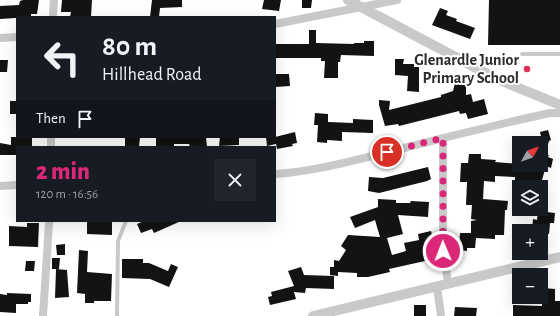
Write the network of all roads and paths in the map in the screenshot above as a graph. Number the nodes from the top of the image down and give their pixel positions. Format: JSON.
{"nodes":[{"id":1,"x":54,"y":0,"type":"edge"},
{"id":2,"x":348,"y":0,"type":"edge"},
{"id":3,"x":397,"y":0,"type":"edge"},
{"id":4,"x":362,"y":8,"type":"junction"},
{"id":5,"x":53,"y":16,"type":"edge"},
{"id":6,"x":276,"y":24,"type":"edge"},
{"id":7,"x":16,"y":37,"type":"edge"},
{"id":8,"x":0,"y":38,"type":"edge"},
{"id":9,"x":522,"y":54,"type":"dead end"},
{"id":10,"x":560,"y":54,"type":"edge"},
{"id":11,"x":560,"y":105,"type":"edge"},
{"id":12,"x":560,"y":113,"type":"edge"},
{"id":13,"x":443,"y":138,"type":"junction"},
{"id":14,"x":276,"y":174,"type":"edge"},
{"id":15,"x":16,"y":185,"type":"edge"},
{"id":16,"x":0,"y":186,"type":"edge"},
{"id":17,"x":126,"y":222,"type":"edge"},
{"id":18,"x":49,"y":223,"type":"dead end"},
{"id":19,"x":560,"y":257,"type":"edge"},
{"id":20,"x":448,"y":284,"type":"junction"},
{"id":21,"x":437,"y":287,"type":"junction"},
{"id":22,"x":43,"y":316,"type":"edge"},
{"id":23,"x":117,"y":316,"type":"edge"},
{"id":24,"x":313,"y":316,"type":"edge"},
{"id":25,"x":441,"y":316,"type":"edge"}],
"edges":[{"from":1,"to":5,"type":"street"},
{"from":2,"to":4,"type":"street"},
{"from":3,"to":4,"type":"street"},
{"from":4,"to":6,"type":"street"},
{"from":4,"to":11,"type":"street"},
{"from":7,"to":8,"type":"street"},
{"from":9,"to":10,"type":"lane"},
{"from":12,"to":13,"type":"street"},
{"from":13,"to":14,"type":"street"},
{"from":13,"to":20,"type":"street"},
{"from":15,"to":16,"type":"street"},
{"from":17,"to":23,"type":"lane"},
{"from":18,"to":22,"type":"street"},
{"from":19,"to":20,"type":"street"},
{"from":20,"to":21,"type":"street"},
{"from":21,"to":24,"type":"street"},
{"from":21,"to":25,"type":"street"}]}
